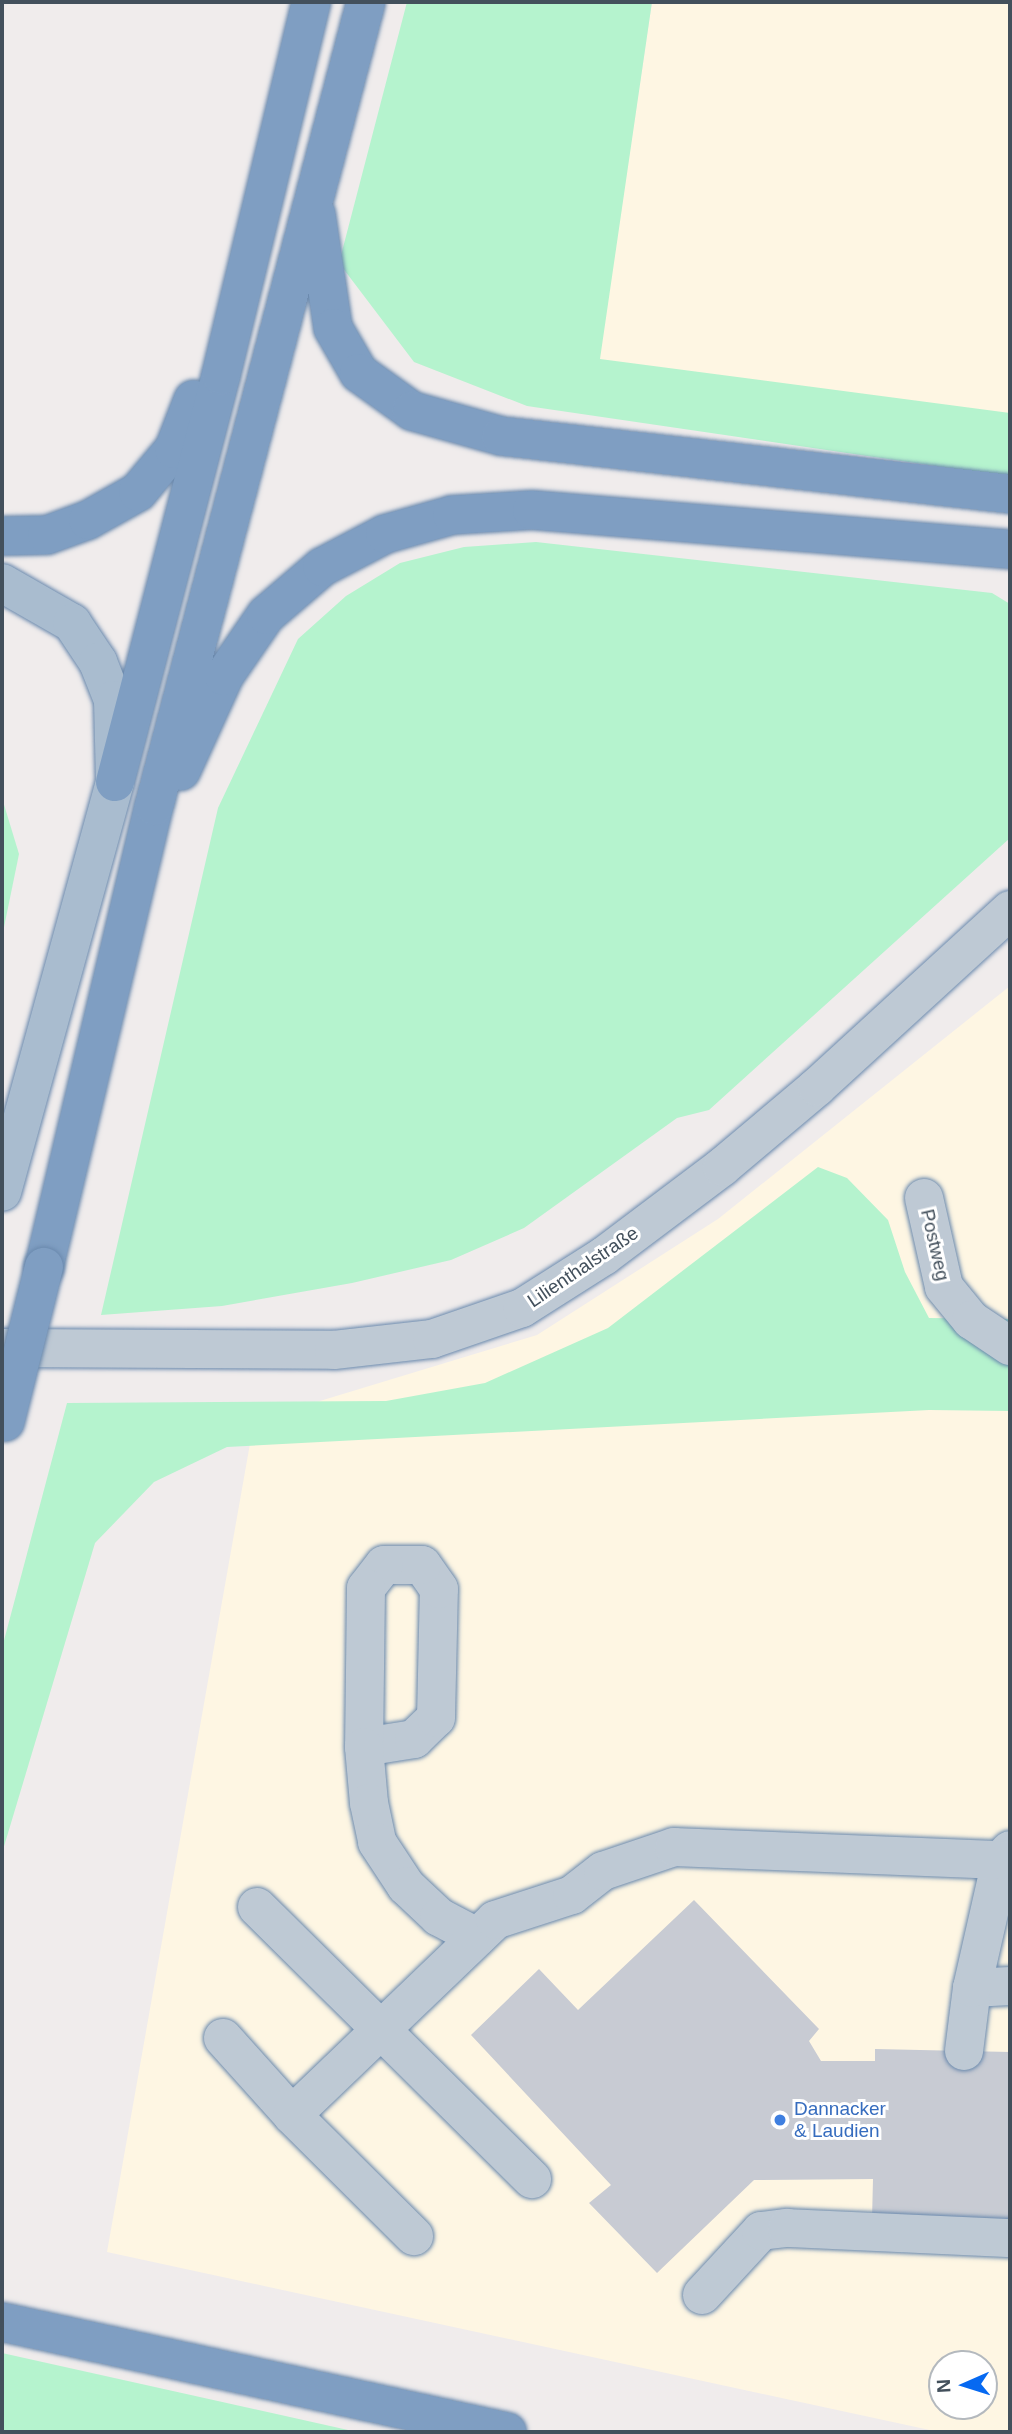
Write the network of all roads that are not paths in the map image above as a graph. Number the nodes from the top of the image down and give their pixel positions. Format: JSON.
{"nodes":[{"id":1,"x":311,"y":2,"type":"edge"},
{"id":2,"x":366,"y":2,"type":"edge"},
{"id":3,"x":314,"y":190,"type":"junction"},
{"id":4,"x":233,"y":325,"type":"junction"},
{"id":5,"x":1010,"y":495,"type":"edge"},
{"id":6,"x":2,"y":536,"type":"edge"},
{"id":7,"x":957,"y":545,"type":"junction"},
{"id":8,"x":1010,"y":549,"type":"edge"},
{"id":9,"x":1010,"y":572,"type":"edge"},
{"id":10,"x":2,"y":583,"type":"edge"},
{"id":11,"x":115,"y":782,"type":"junction"},
{"id":12,"x":154,"y":806,"type":"junction"},
{"id":13,"x":1010,"y":910,"type":"edge"},
{"id":14,"x":2,"y":1192,"type":"edge"},
{"id":15,"x":924,"y":1198,"type":"dead end"},
{"id":16,"x":1010,"y":1346,"type":"edge"},
{"id":17,"x":2,"y":1348,"type":"edge"},
{"id":18,"x":3,"y":1429,"type":"edge"},
{"id":19,"x":364,"y":1747,"type":"dead end"},
{"id":20,"x":1006,"y":1855,"type":"edge"},
{"id":21,"x":257,"y":1907,"type":"dead end"},
{"id":22,"x":477,"y":1937,"type":"junction"},
{"id":23,"x":1010,"y":1986,"type":"edge"},
{"id":24,"x":972,"y":1988,"type":"junction"},
{"id":25,"x":380,"y":2030,"type":"junction"},
{"id":26,"x":223,"y":2038,"type":"dead end"},
{"id":27,"x":964,"y":2051,"type":"dead end"},
{"id":28,"x":292,"y":2115,"type":"junction"},
{"id":29,"x":532,"y":2179,"type":"dead end"},
{"id":30,"x":414,"y":2236,"type":"dead end"},
{"id":31,"x":1010,"y":2238,"type":"edge"},
{"id":32,"x":702,"y":2295,"type":"dead end"},
{"id":33,"x":2,"y":2322,"type":"edge"},
{"id":34,"x":508,"y":2432,"type":"edge"}],
"edges":[{"from":1,"to":4,"type":"highway"},
{"from":2,"to":3,"type":"highway"},
{"from":3,"to":5,"type":"highway"},
{"from":3,"to":12,"type":"highway"},
{"from":4,"to":6,"type":"highway"},
{"from":4,"to":11,"type":"highway"},
{"from":7,"to":8,"type":"highway"},
{"from":7,"to":9,"type":"highway"},
{"from":7,"to":12,"type":"highway"},
{"from":10,"to":11,"type":"main road"},
{"from":11,"to":14,"type":"main road"},
{"from":12,"to":18,"type":"highway","bridge":true},
{"from":13,"to":17,"type":"street","name":"Lilienthalstraße"},
{"from":15,"to":16,"type":"street","name":"Postweg"},
{"from":19,"to":22,"type":"street"},
{"from":20,"to":22,"type":"street"},
{"from":20,"to":24,"type":"street"},
{"from":21,"to":25,"type":"street"},
{"from":22,"to":25,"type":"street"},
{"from":23,"to":24,"type":"street"},
{"from":24,"to":27,"type":"street"},
{"from":25,"to":28,"type":"street"},
{"from":25,"to":29,"type":"street"},
{"from":26,"to":28,"type":"street"},
{"from":28,"to":30,"type":"street"},
{"from":31,"to":32,"type":"street"},
{"from":33,"to":34,"type":"highway"}]}
